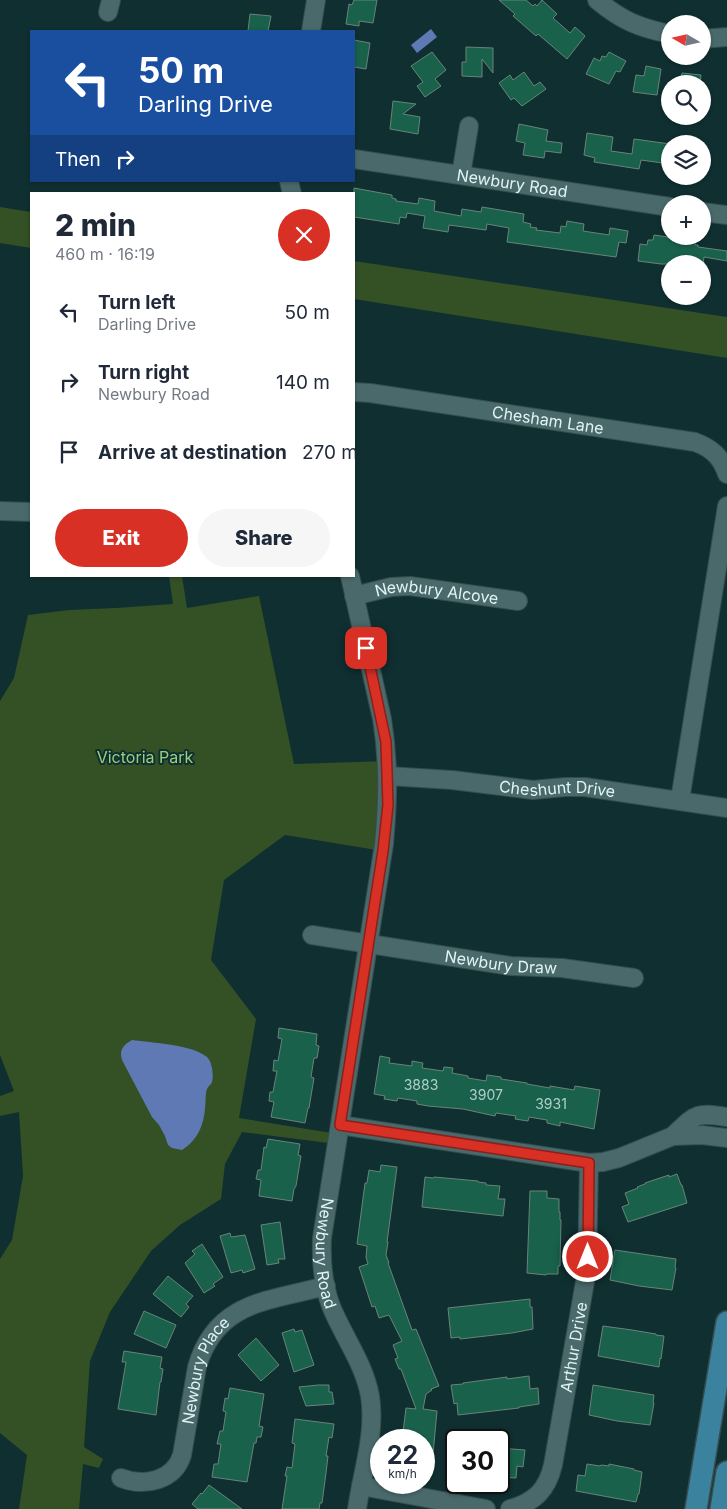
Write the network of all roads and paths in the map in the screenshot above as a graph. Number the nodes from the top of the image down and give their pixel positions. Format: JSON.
{"nodes":[{"id":1,"x":316,"y":0,"type":"edge"},
{"id":2,"x":597,"y":0,"type":"edge"},
{"id":3,"x":311,"y":30,"type":"edge"},
{"id":4,"x":661,"y":32,"type":"edge"},
{"id":5,"x":727,"y":37,"type":"edge"},
{"id":6,"x":711,"y":38,"type":"edge"},
{"id":7,"x":469,"y":126,"type":"dead end"},
{"id":8,"x":355,"y":159,"type":"edge"},
{"id":9,"x":461,"y":175,"type":"junction"},
{"id":10,"x":661,"y":206,"type":"edge"},
{"id":11,"x":711,"y":213,"type":"edge"},
{"id":12,"x":727,"y":215,"type":"edge"},
{"id":13,"x":355,"y":392,"type":"edge"},
{"id":14,"x":727,"y":474,"type":"edge"},
{"id":15,"x":727,"y":506,"type":"edge"},
{"id":16,"x":0,"y":511,"type":"edge"},
{"id":17,"x":30,"y":512,"type":"edge"},
{"id":18,"x":350,"y":577,"type":"edge"},
{"id":19,"x":354,"y":596,"type":"junction"},
{"id":20,"x":518,"y":601,"type":"dead end"},
{"id":21,"x":388,"y":776,"type":"junction"},
{"id":22,"x":680,"y":800,"type":"junction"},
{"id":23,"x":727,"y":808,"type":"edge"},
{"id":24,"x":312,"y":935,"type":"dead end"},
{"id":25,"x":368,"y":943,"type":"junction"},
{"id":26,"x":634,"y":978,"type":"dead end"},
{"id":27,"x":727,"y":1117,"type":"edge"},
{"id":28,"x":340,"y":1125,"type":"junction"},
{"id":29,"x":673,"y":1136,"type":"junction"},
{"id":30,"x":727,"y":1138,"type":"edge"},
{"id":31,"x":589,"y":1163,"type":"junction"},
{"id":32,"x":326,"y":1286,"type":"junction"},
{"id":33,"x":727,"y":1322,"type":"edge"},
{"id":34,"x":727,"y":1472,"type":"edge"},
{"id":35,"x":121,"y":1478,"type":"dead end"},
{"id":36,"x":361,"y":1486,"type":"junction"},
{"id":37,"x":357,"y":1509,"type":"edge"},
{"id":38,"x":486,"y":1509,"type":"edge"},
{"id":39,"x":510,"y":1509,"type":"edge"},
{"id":40,"x":696,"y":1509,"type":"edge"},
{"id":41,"x":721,"y":1509,"type":"edge"}],
"edges":[{"from":1,"to":3,"type":"street"},
{"from":2,"to":4,"type":"street"},
{"from":5,"to":6,"type":"street"},
{"from":7,"to":9,"type":"street"},
{"from":8,"to":9,"type":"street","name":"Newbury Road"},
{"from":9,"to":10,"type":"street","name":"Newbury Road"},
{"from":11,"to":12,"type":"street"},
{"from":13,"to":14,"type":"street","name":"Chesham Lane"},
{"from":15,"to":22,"type":"street"},
{"from":16,"to":17,"type":"street"},
{"from":18,"to":19,"type":"street","name":"Newbury Road"},
{"from":19,"to":20,"type":"street","name":"Newbury Alcove"},
{"from":19,"to":21,"type":"street","name":"Newbury Road"},
{"from":21,"to":22,"type":"street","name":"Cheshunt Drive"},
{"from":21,"to":25,"type":"street","name":"Newbury Road"},
{"from":22,"to":23,"type":"street","name":"Cheshunt Drive"},
{"from":24,"to":25,"type":"street","name":"Newbury Draw"},
{"from":25,"to":26,"type":"street","name":"Newbury Draw"},
{"from":25,"to":28,"type":"street","name":"Newbury Road"},
{"from":27,"to":29,"type":"street"},
{"from":28,"to":31,"type":"street"},
{"from":28,"to":32,"type":"street","name":"Newbury Road"},
{"from":29,"to":30,"type":"street"},
{"from":29,"to":31,"type":"street"},
{"from":31,"to":39,"type":"street","name":"Arthur Drive"},
{"from":32,"to":35,"type":"street","name":"Newbury Place"},
{"from":32,"to":36,"type":"street","name":"Newbury Road"},
{"from":33,"to":40,"type":"main road"},
{"from":34,"to":41,"type":"main road"},
{"from":36,"to":37,"type":"street","name":"Newbury Road"},
{"from":36,"to":38,"type":"street"}]}
